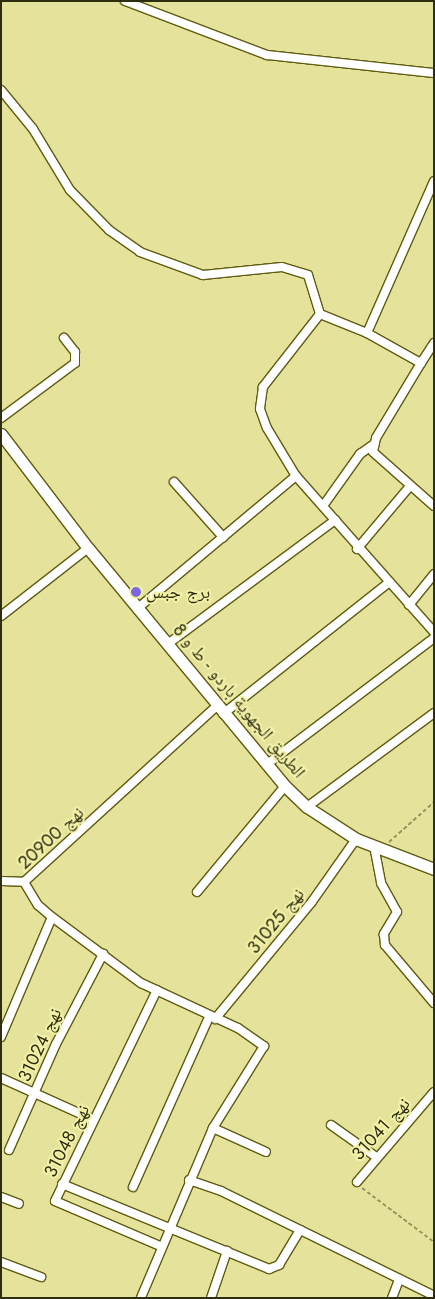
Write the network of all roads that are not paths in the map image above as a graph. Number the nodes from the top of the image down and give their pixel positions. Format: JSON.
{"nodes":[{"id":1,"x":125,"y":1,"type":"edge"},
{"id":2,"x":434,"y":73,"type":"edge"},
{"id":3,"x":1,"y":90,"type":"edge"},
{"id":4,"x":434,"y":181,"type":"edge"},
{"id":5,"x":320,"y":314,"type":"junction"},
{"id":6,"x":367,"y":332,"type":"junction"},
{"id":7,"x":64,"y":338,"type":"dead end"},
{"id":8,"x":434,"y":343,"type":"edge"},
{"id":9,"x":420,"y":363,"type":"junction"},
{"id":10,"x":1,"y":418,"type":"edge"},
{"id":11,"x":1,"y":434,"type":"edge"},
{"id":12,"x":373,"y":445,"type":"junction"},
{"id":13,"x":296,"y":476,"type":"junction"},
{"id":14,"x":174,"y":482,"type":"dead end"},
{"id":15,"x":410,"y":486,"type":"junction"},
{"id":16,"x":323,"y":506,"type":"junction"},
{"id":17,"x":434,"y":506,"type":"edge"},
{"id":18,"x":335,"y":520,"type":"junction"},
{"id":19,"x":223,"y":537,"type":"junction"},
{"id":20,"x":88,"y":548,"type":"junction"},
{"id":21,"x":357,"y":549,"type":"junction"},
{"id":22,"x":434,"y":574,"type":"edge"},
{"id":23,"x":387,"y":584,"type":"junction"},
{"id":24,"x":409,"y":605,"type":"junction"},
{"id":25,"x":138,"y":608,"type":"junction"},
{"id":26,"x":1,"y":616,"type":"edge"},
{"id":27,"x":434,"y":632,"type":"edge"},
{"id":28,"x":434,"y":638,"type":"edge"},
{"id":29,"x":169,"y":643,"type":"junction"},
{"id":30,"x":220,"y":710,"type":"junction"},
{"id":31,"x":434,"y":713,"type":"edge"},
{"id":32,"x":266,"y":765,"type":"junction"},
{"id":33,"x":285,"y":786,"type":"junction"},
{"id":34,"x":307,"y":807,"type":"junction"},
{"id":35,"x":356,"y":839,"type":"junction"},
{"id":36,"x":377,"y":848,"type":"junction"},
{"id":37,"x":434,"y":869,"type":"edge"},
{"id":38,"x":1,"y":881,"type":"edge"},
{"id":39,"x":24,"y":882,"type":"junction"},
{"id":40,"x":197,"y":892,"type":"dead end"},
{"id":41,"x":52,"y":917,"type":"junction"},
{"id":42,"x":103,"y":954,"type":"junction"},
{"id":43,"x":157,"y":990,"type":"junction"},
{"id":44,"x":434,"y":1003,"type":"edge"},
{"id":45,"x":212,"y":1018,"type":"junction"},
{"id":46,"x":1,"y":1037,"type":"edge"},
{"id":47,"x":1,"y":1078,"type":"edge"},
{"id":48,"x":35,"y":1092,"type":"junction"},
{"id":49,"x":434,"y":1092,"type":"edge"},
{"id":50,"x":94,"y":1120,"type":"junction"},
{"id":51,"x":331,"y":1125,"type":"dead end"},
{"id":52,"x":213,"y":1128,"type":"junction"},
{"id":53,"x":9,"y":1150,"type":"dead end"},
{"id":54,"x":266,"y":1152,"type":"dead end"},
{"id":55,"x":376,"y":1157,"type":"junction"},
{"id":56,"x":189,"y":1180,"type":"junction"},
{"id":57,"x":357,"y":1182,"type":"road end"},
{"id":58,"x":62,"y":1184,"type":"junction"},
{"id":59,"x":133,"y":1187,"type":"dead end"},
{"id":60,"x":1,"y":1197,"type":"edge"},
{"id":61,"x":19,"y":1204,"type":"dead end"},
{"id":62,"x":168,"y":1228,"type":"junction"},
{"id":63,"x":300,"y":1230,"type":"junction"},
{"id":64,"x":160,"y":1246,"type":"junction"},
{"id":65,"x":227,"y":1251,"type":"junction"},
{"id":66,"x":1,"y":1262,"type":"edge"},
{"id":67,"x":42,"y":1278,"type":"dead end"},
{"id":68,"x":399,"y":1280,"type":"junction"},
{"id":69,"x":434,"y":1296,"type":"edge"},
{"id":70,"x":141,"y":1298,"type":"edge"},
{"id":71,"x":211,"y":1298,"type":"edge"},
{"id":72,"x":392,"y":1298,"type":"edge"}],
"edges":[{"from":1,"to":2,"type":"street"},
{"from":3,"to":5,"type":"street"},
{"from":4,"to":6,"type":"street"},
{"from":5,"to":6,"type":"street"},
{"from":5,"to":13,"type":"street"},
{"from":6,"to":9,"type":"street"},
{"from":7,"to":10,"type":"street"},
{"from":8,"to":9,"type":"street"},
{"from":9,"to":12,"type":"street"},
{"from":11,"to":20,"type":"main road","name":"الطريق الجهوية باردو - ط و 8"},
{"from":12,"to":15,"type":"street"},
{"from":12,"to":16,"type":"street"},
{"from":13,"to":16,"type":"street"},
{"from":13,"to":19,"type":"street"},
{"from":14,"to":19,"type":"street"},
{"from":15,"to":17,"type":"street"},
{"from":15,"to":21,"type":"street"},
{"from":16,"to":18,"type":"street"},
{"from":18,"to":21,"type":"street"},
{"from":18,"to":29,"type":"street"},
{"from":19,"to":25,"type":"street"},
{"from":20,"to":25,"type":"main road","name":"الطريق الجهوية باردو - ط و 8"},
{"from":20,"to":26,"type":"street"},
{"from":21,"to":23,"type":"street"},
{"from":22,"to":24,"type":"street"},
{"from":23,"to":24,"type":"street"},
{"from":23,"to":30,"type":"street","name":"نهج 20900"},
{"from":24,"to":27,"type":"street"},
{"from":25,"to":29,"type":"main road","name":"الطريق الجهوية باردو - ط و 8"},
{"from":28,"to":32,"type":"street"},
{"from":29,"to":30,"type":"main road","name":"الطريق الجهوية باردو - ط و 8"},
{"from":30,"to":32,"type":"main road","name":"الطريق الجهوية باردو - ط و 8"},
{"from":30,"to":39,"type":"street","name":"نهج 20900"},
{"from":31,"to":34,"type":"street"},
{"from":32,"to":33,"type":"main road","name":"الطريق الجهوية باردو - ط و 8"},
{"from":33,"to":34,"type":"main road","name":"الطريق الجهوية باردو - ط و 8"},
{"from":33,"to":40,"type":"street"},
{"from":34,"to":35,"type":"main road","name":"الطريق الجهوية باردو - ط و 8"},
{"from":35,"to":36,"type":"main road","name":"الطريق الجهوية باردو - ط و 8"},
{"from":35,"to":45,"type":"street","name":"نهج 31025"},
{"from":36,"to":37,"type":"main road","name":"الطريق الجهوية باردو - ط و 8"},
{"from":36,"to":44,"type":"street"},
{"from":38,"to":39,"type":"street"},
{"from":39,"to":41,"type":"street","name":"نهج 20900"},
{"from":41,"to":42,"type":"street","name":"نهج 20900"},
{"from":41,"to":46,"type":"street"},
{"from":42,"to":43,"type":"street","name":"نهج 20900"},
{"from":42,"to":48,"type":"street","name":"نهج 31024"},
{"from":43,"to":45,"type":"street","name":"نهج 20900"},
{"from":43,"to":50,"type":"street","name":"نهج 31048"},
{"from":45,"to":52,"type":"street","name":"نهج 20900"},
{"from":45,"to":59,"type":"street","name":"نهج 31025"},
{"from":47,"to":48,"type":"street"},
{"from":48,"to":50,"type":"street"},
{"from":48,"to":53,"type":"street","name":"نهج 31024"},
{"from":49,"to":55,"type":"street","name":"نهج 31041"},
{"from":50,"to":58,"type":"street","name":"نهج 31048"},
{"from":51,"to":55,"type":"street"},
{"from":52,"to":54,"type":"street"},
{"from":52,"to":56,"type":"street"},
{"from":55,"to":57,"type":"street","name":"نهج 31041"},
{"from":56,"to":62,"type":"street"},
{"from":56,"to":63,"type":"street"},
{"from":58,"to":62,"type":"street"},
{"from":58,"to":64,"type":"street","name":"نهج 31048"},
{"from":60,"to":61,"type":"street"},
{"from":62,"to":64,"type":"street"},
{"from":62,"to":65,"type":"street"},
{"from":63,"to":65,"type":"street"},
{"from":63,"to":68,"type":"street"},
{"from":64,"to":70,"type":"street"},
{"from":65,"to":71,"type":"street"},
{"from":66,"to":67,"type":"street"},
{"from":68,"to":69,"type":"street"},
{"from":68,"to":72,"type":"street"}]}
